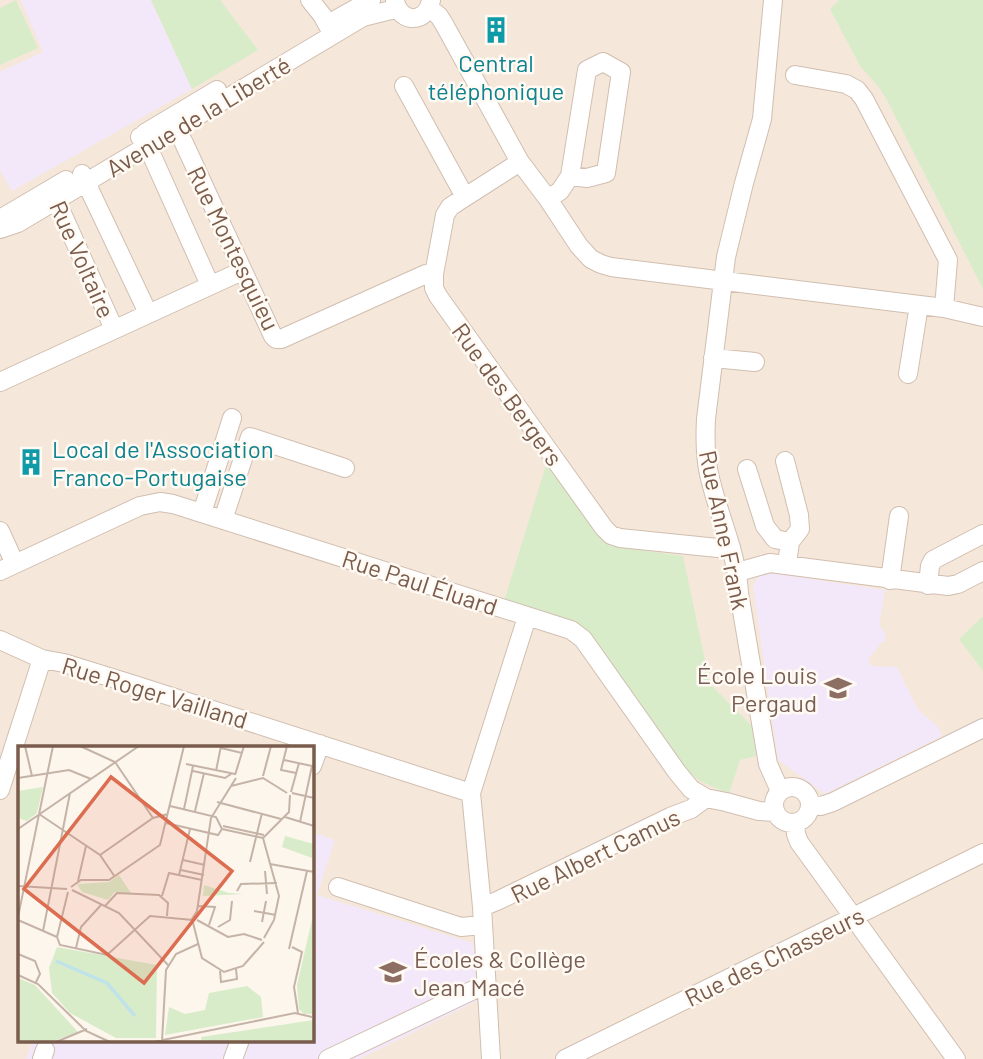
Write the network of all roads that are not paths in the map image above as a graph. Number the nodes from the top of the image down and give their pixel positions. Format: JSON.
{"nodes":[{"id":1,"x":310,"y":0,"type":"edge"},
{"id":2,"x":371,"y":0,"type":"edge"},
{"id":3,"x":774,"y":0,"type":"edge"},
{"id":4,"x":430,"y":4,"type":"edge"},
{"id":5,"x":397,"y":5,"type":"edge"},
{"id":6,"x":330,"y":30,"type":"junction"},
{"id":7,"x":795,"y":75,"type":"dead end"},
{"id":8,"x":404,"y":86,"type":"dead end"},
{"id":9,"x":174,"y":123,"type":"junction"},
{"id":10,"x":143,"y":141,"type":"junction"},
{"id":11,"x":520,"y":162,"type":"junction"},
{"id":12,"x":570,"y":176,"type":"junction"},
{"id":13,"x":84,"y":177,"type":"junction"},
{"id":14,"x":54,"y":194,"type":"junction"},
{"id":15,"x":465,"y":197,"type":"junction"},
{"id":16,"x":548,"y":199,"type":"junction"},
{"id":17,"x":2,"y":223,"type":"edge"},
{"id":18,"x":242,"y":271,"type":"junction"},
{"id":19,"x":434,"y":274,"type":"junction"},
{"id":20,"x":723,"y":281,"type":"junction"},
{"id":21,"x":210,"y":285,"type":"junction"},
{"id":22,"x":919,"y":304,"type":"junction"},
{"id":23,"x":944,"y":308,"type":"junction"},
{"id":24,"x":148,"y":313,"type":"junction"},
{"id":25,"x":983,"y":317,"type":"edge"},
{"id":26,"x":114,"y":328,"type":"junction"},
{"id":27,"x":713,"y":358,"type":"junction"},
{"id":28,"x":755,"y":362,"type":"dead end"},
{"id":29,"x":908,"y":374,"type":"dead end"},
{"id":30,"x":0,"y":382,"type":"edge"},
{"id":31,"x":232,"y":418,"type":"dead end"},
{"id":32,"x":785,"y":461,"type":"dead end"},
{"id":33,"x":345,"y":468,"type":"dead end"},
{"id":34,"x":747,"y":469,"type":"dead end"},
{"id":35,"x":202,"y":513,"type":"junction"},
{"id":36,"x":899,"y":516,"type":"dead end"},
{"id":37,"x":223,"y":520,"type":"junction"},
{"id":38,"x":0,"y":531,"type":"edge"},
{"id":39,"x":983,"y":534,"type":"edge"},
{"id":40,"x":790,"y":542,"type":"junction"},
{"id":41,"x":731,"y":547,"type":"junction"},
{"id":42,"x":787,"y":565,"type":"junction"},
{"id":43,"x":8,"y":567,"type":"edge"},
{"id":44,"x":738,"y":572,"type":"junction"},
{"id":45,"x":983,"y":572,"type":"edge"},
{"id":46,"x":890,"y":580,"type":"junction"},
{"id":47,"x":928,"y":585,"type":"junction"},
{"id":48,"x":527,"y":617,"type":"junction"},
{"id":49,"x":0,"y":640,"type":"edge"},
{"id":50,"x":42,"y":659,"type":"junction"},
{"id":51,"x":983,"y":728,"type":"edge"},
{"id":52,"x":320,"y":744,"type":"junction"},
{"id":53,"x":313,"y":763,"type":"edge"},
{"id":54,"x":8,"y":782,"type":"edge"},
{"id":55,"x":780,"y":791,"type":"junction"},
{"id":56,"x":471,"y":793,"type":"junction"},
{"id":57,"x":706,"y":798,"type":"junction"},
{"id":58,"x":810,"y":805,"type":"junction"},
{"id":59,"x":775,"y":812,"type":"junction"},
{"id":60,"x":795,"y":823,"type":"junction"},
{"id":61,"x":983,"y":853,"type":"edge"},
{"id":62,"x":338,"y":887,"type":"dead end"},
{"id":63,"x":482,"y":916,"type":"junction"},
{"id":64,"x":852,"y":917,"type":"junction"},
{"id":65,"x":486,"y":984,"type":"junction"},
{"id":66,"x":239,"y":1042,"type":"edge"},
{"id":67,"x":233,"y":1059,"type":"edge"},
{"id":68,"x":328,"y":1059,"type":"edge"},
{"id":69,"x":491,"y":1059,"type":"edge"},
{"id":70,"x":565,"y":1059,"type":"edge"},
{"id":71,"x":956,"y":1059,"type":"edge"}],
"edges":[{"from":1,"to":6,"type":"street"},
{"from":2,"to":6,"type":"street","name":"Avenue de la Liberté"},
{"from":3,"to":20,"type":"street","name":"Rue Anne Frank"},
{"from":4,"to":5,"type":"street","name":"Avenue de la Liberté"},
{"from":4,"to":11,"type":"street"},
{"from":5,"to":6,"type":"street","name":"Avenue de la Liberté"},
{"from":6,"to":9,"type":"street","name":"Avenue de la Liberté"},
{"from":7,"to":23,"type":"street"},
{"from":8,"to":15,"type":"street"},
{"from":9,"to":10,"type":"street","name":"Avenue de la Liberté"},
{"from":9,"to":18,"type":"street","name":"Rue Montesquieu"},
{"from":10,"to":13,"type":"street","name":"Avenue de la Liberté"},
{"from":10,"to":21,"type":"street","name":"Rue Montesquieu"},
{"from":11,"to":15,"type":"street","name":"Rue des Bergers"},
{"from":11,"to":16,"type":"street"},
{"from":12,"to":12,"type":"street"},
{"from":12,"to":16,"type":"street"},
{"from":13,"to":14,"type":"street","name":"Avenue de la Liberté"},
{"from":13,"to":24,"type":"street","name":"Rue Voltaire"},
{"from":14,"to":17,"type":"street","name":"Avenue de la Liberté"},
{"from":14,"to":26,"type":"street","name":"Rue Voltaire"},
{"from":15,"to":19,"type":"street","name":"Rue des Bergers"},
{"from":16,"to":20,"type":"street"},
{"from":18,"to":19,"type":"street","name":"Rue Montesquieu"},
{"from":18,"to":21,"type":"street"},
{"from":19,"to":41,"type":"street","name":"Rue des Bergers"},
{"from":20,"to":22,"type":"street"},
{"from":20,"to":27,"type":"street","name":"Rue Anne Frank"},
{"from":21,"to":24,"type":"street"},
{"from":22,"to":23,"type":"street"},
{"from":22,"to":29,"type":"street"},
{"from":23,"to":25,"type":"street"},
{"from":24,"to":26,"type":"street"},
{"from":26,"to":30,"type":"street"},
{"from":27,"to":28,"type":"street"},
{"from":27,"to":41,"type":"street","name":"Rue Anne Frank"},
{"from":31,"to":35,"type":"street"},
{"from":32,"to":40,"type":"street"},
{"from":33,"to":37,"type":"street"},
{"from":34,"to":40,"type":"street"},
{"from":35,"to":37,"type":"street","name":"Rue Paul Éluard"},
{"from":35,"to":43,"type":"street","name":"Rue Paul Éluard"},
{"from":36,"to":46,"type":"street"},
{"from":37,"to":48,"type":"street","name":"Rue Paul Éluard"},
{"from":38,"to":43,"type":"street"},
{"from":39,"to":47,"type":"street"},
{"from":40,"to":42,"type":"street"},
{"from":41,"to":44,"type":"street","name":"Rue Anne Frank"},
{"from":42,"to":44,"type":"street"},
{"from":42,"to":46,"type":"street"},
{"from":44,"to":55,"type":"street","name":"Rue Anne Frank"},
{"from":45,"to":47,"type":"street"},
{"from":46,"to":47,"type":"street"},
{"from":48,"to":56,"type":"street"},
{"from":48,"to":57,"type":"street","name":"Rue Paul Éluard"},
{"from":49,"to":50,"type":"street","name":"Rue Roger Vailland"},
{"from":50,"to":52,"type":"street","name":"Rue Roger Vailland"},
{"from":50,"to":54,"type":"street"},
{"from":51,"to":58,"type":"street"},
{"from":52,"to":53,"type":"street"},
{"from":52,"to":56,"type":"street","name":"Rue Roger Vailland"},
{"from":55,"to":58,"type":"street"},
{"from":55,"to":59,"type":"street"},
{"from":56,"to":63,"type":"street"},
{"from":57,"to":59,"type":"street","name":"Rue Paul Éluard"},
{"from":57,"to":63,"type":"street","name":"Rue Albert Camus"},
{"from":58,"to":60,"type":"street"},
{"from":59,"to":60,"type":"street"},
{"from":60,"to":64,"type":"street"},
{"from":61,"to":64,"type":"street","name":"Rue des Chasseurs"},
{"from":62,"to":63,"type":"street"},
{"from":63,"to":65,"type":"street"},
{"from":64,"to":70,"type":"street","name":"Rue des Chasseurs"},
{"from":64,"to":71,"type":"street"},
{"from":65,"to":68,"type":"street"},
{"from":65,"to":69,"type":"street"},
{"from":66,"to":67,"type":"street"}]}
